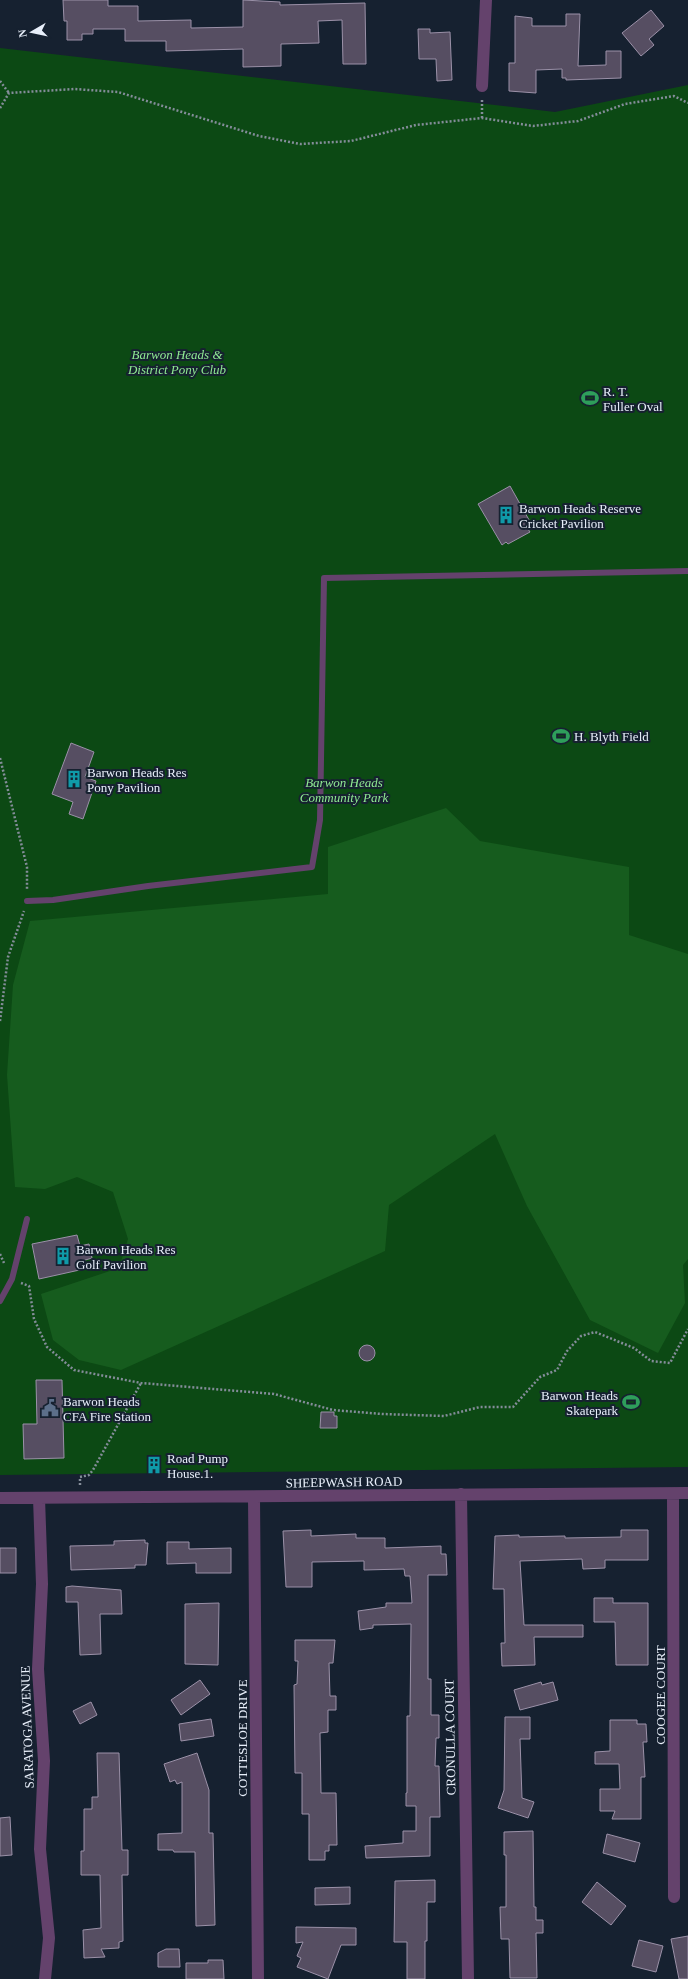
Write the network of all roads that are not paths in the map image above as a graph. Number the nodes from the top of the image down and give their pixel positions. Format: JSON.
{"nodes":[{"id":1,"x":486,"y":0,"type":"edge"},
{"id":2,"x":482,"y":86,"type":"road end"},
{"id":3,"x":688,"y":571,"type":"edge"},
{"id":4,"x":27,"y":901,"type":"road end"},
{"id":5,"x":27,"y":1218,"type":"dead end"},
{"id":6,"x":0,"y":1301,"type":"edge"},
{"id":7,"x":688,"y":1493,"type":"edge"},
{"id":8,"x":461,"y":1494,"type":"junction"},
{"id":9,"x":673,"y":1494,"type":"junction"},
{"id":10,"x":254,"y":1497,"type":"junction"},
{"id":11,"x":0,"y":1498,"type":"edge"},
{"id":12,"x":39,"y":1498,"type":"junction"},
{"id":13,"x":674,"y":1896,"type":"dead end"},
{"id":14,"x":45,"y":1979,"type":"edge"},
{"id":15,"x":258,"y":1979,"type":"edge"},
{"id":16,"x":468,"y":1979,"type":"edge"}],
"edges":[{"from":1,"to":2,"type":"street"},
{"from":3,"to":4,"type":"lane"},
{"from":5,"to":6,"type":"lane"},
{"from":7,"to":9,"type":"street","name":"SHEEPWASH ROAD"},
{"from":8,"to":9,"type":"street","name":"SHEEPWASH ROAD"},
{"from":8,"to":10,"type":"street","name":"SHEEPWASH ROAD"},
{"from":8,"to":16,"type":"street","name":"CRONULLA COURT"},
{"from":9,"to":13,"type":"street","name":"COOGEE COURT"},
{"from":10,"to":12,"type":"street","name":"SHEEPWASH ROAD"},
{"from":10,"to":15,"type":"street","name":"COTTESLOE DRIVE"},
{"from":11,"to":12,"type":"street","name":"SHEEPWASH ROAD"},
{"from":12,"to":14,"type":"street","name":"SARATOGA AVENUE"}]}
